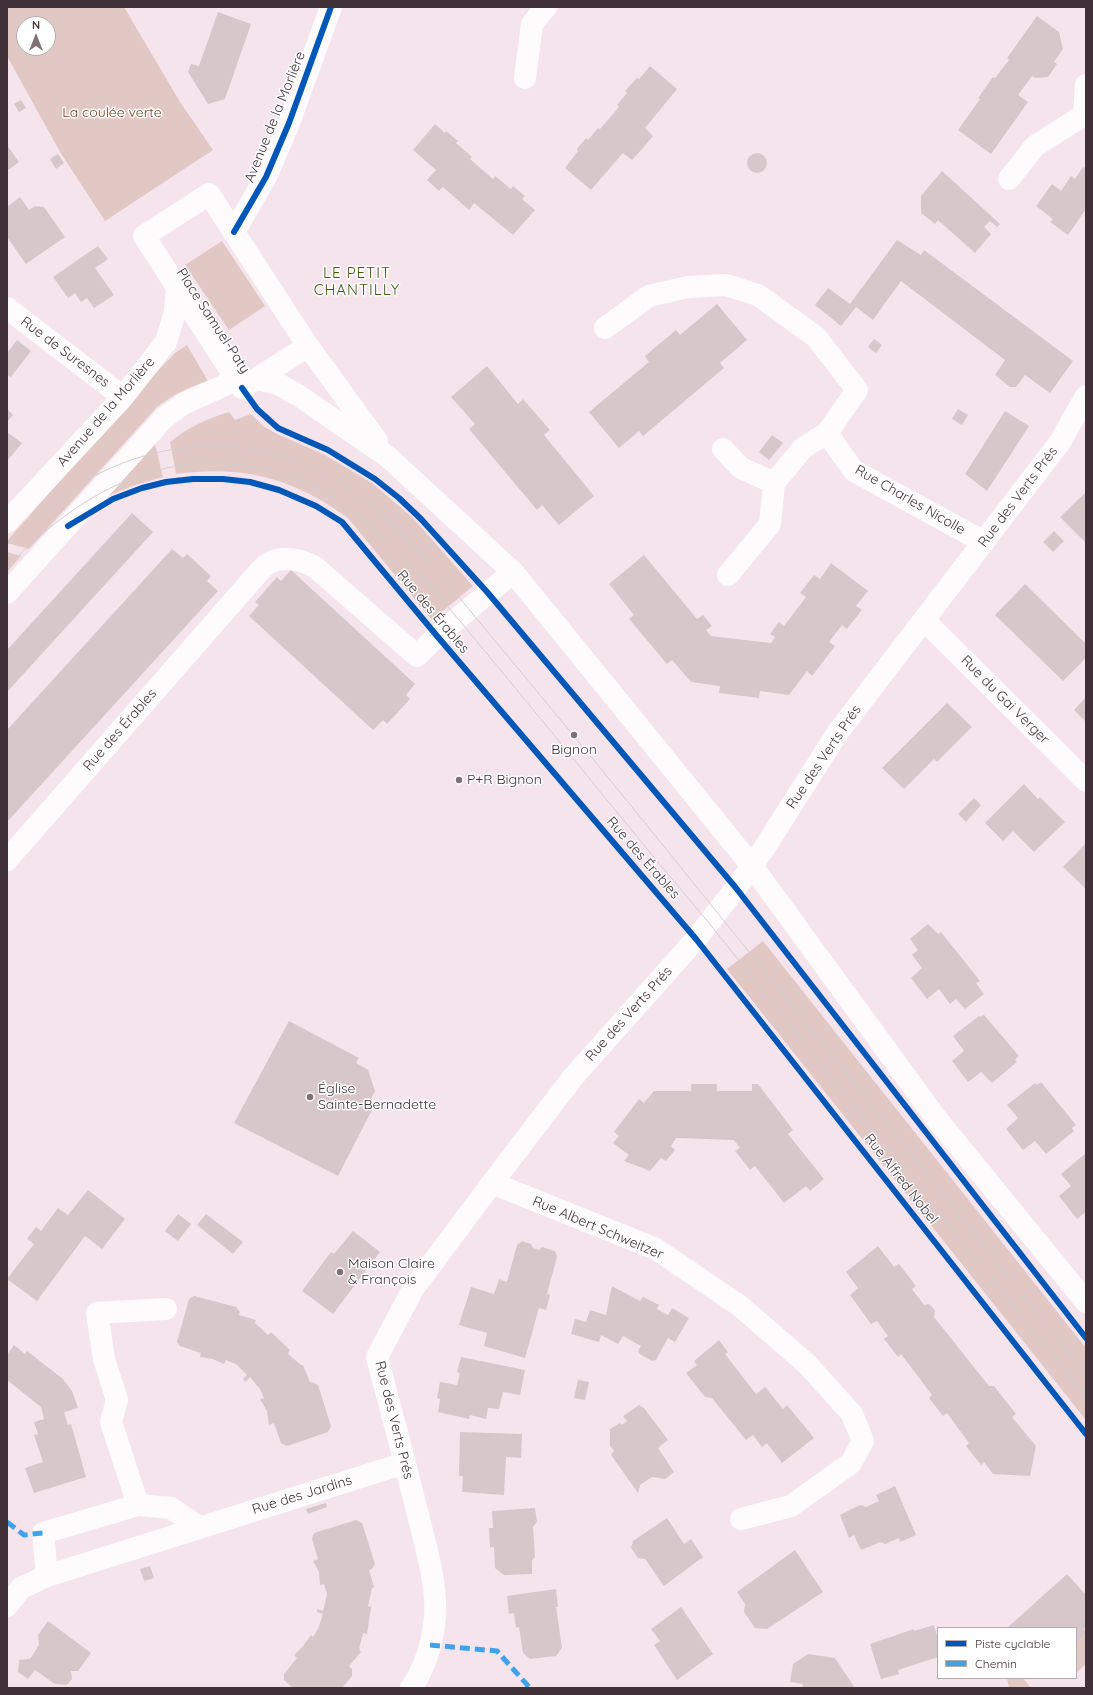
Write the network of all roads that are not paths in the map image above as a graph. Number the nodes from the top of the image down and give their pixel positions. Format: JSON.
{"nodes":[{"id":1,"x":331,"y":7,"type":"edge"},
{"id":2,"x":546,"y":7,"type":"edge"},
{"id":3,"x":525,"y":78,"type":"dead end"},
{"id":4,"x":1086,"y":86,"type":"edge"},
{"id":5,"x":1085,"y":116,"type":"edge"},
{"id":6,"x":1009,"y":179,"type":"dead end"},
{"id":7,"x":234,"y":232,"type":"junction"},
{"id":8,"x":178,"y":288,"type":"junction"},
{"id":9,"x":7,"y":308,"type":"edge"},
{"id":10,"x":605,"y":328,"type":"dead end"},
{"id":11,"x":308,"y":346,"type":"junction"},
{"id":12,"x":247,"y":379,"type":"junction"},
{"id":13,"x":1086,"y":396,"type":"edge"},
{"id":14,"x":123,"y":397,"type":"junction"},
{"id":15,"x":826,"y":433,"type":"junction"},
{"id":16,"x":723,"y":449,"type":"dead end"},
{"id":17,"x":388,"y":457,"type":"junction"},
{"id":18,"x":774,"y":483,"type":"junction"},
{"id":19,"x":7,"y":522,"type":"edge"},
{"id":20,"x":984,"y":542,"type":"junction"},
{"id":21,"x":513,"y":572,"type":"junction"},
{"id":22,"x":728,"y":575,"type":"dead end"},
{"id":23,"x":7,"y":593,"type":"edge"},
{"id":24,"x":924,"y":620,"type":"junction"},
{"id":25,"x":1086,"y":781,"type":"edge"},
{"id":26,"x":7,"y":860,"type":"edge"},
{"id":27,"x":752,"y":866,"type":"junction"},
{"id":28,"x":492,"y":1183,"type":"junction"},
{"id":29,"x":1086,"y":1302,"type":"edge"},
{"id":30,"x":166,"y":1309,"type":"dead end"},
{"id":31,"x":405,"y":1462,"type":"junction"},
{"id":32,"x":138,"y":1505,"type":"junction"},
{"id":33,"x":741,"y":1519,"type":"dead end"},
{"id":34,"x":199,"y":1527,"type":"junction"},
{"id":35,"x":47,"y":1576,"type":"junction"},
{"id":36,"x":7,"y":1606,"type":"edge"},
{"id":37,"x":411,"y":1688,"type":"edge"}],
"edges":[{"from":1,"to":7,"type":"street","name":"Avenue de la Morlière"},
{"from":2,"to":3,"type":"street"},
{"from":4,"to":5,"type":"street"},
{"from":5,"to":6,"type":"street"},
{"from":7,"to":8,"type":"street","name":"Place Samuel-Paty"},
{"from":7,"to":11,"type":"street","name":"Place Samuel-Paty"},
{"from":8,"to":12,"type":"street","name":"Place Samuel-Paty"},
{"from":8,"to":14,"type":"street","name":"Avenue de la Morlière"},
{"from":9,"to":14,"type":"street","name":"Rue de Suresnes"},
{"from":10,"to":15,"type":"street"},
{"from":11,"to":12,"type":"street","name":"Place Samuel-Paty"},
{"from":11,"to":17,"type":"street"},
{"from":12,"to":17,"type":"street"},
{"from":12,"to":23,"type":"street"},
{"from":13,"to":20,"type":"street","name":"Rue des Verts Prés"},
{"from":14,"to":19,"type":"street","name":"Avenue de la Morlière"},
{"from":15,"to":18,"type":"street"},
{"from":15,"to":20,"type":"street","name":"Rue Charles Nicolle"},
{"from":16,"to":18,"type":"street"},
{"from":17,"to":21,"type":"street"},
{"from":18,"to":22,"type":"street"},
{"from":20,"to":24,"type":"street","name":"Rue des Verts Prés"},
{"from":21,"to":26,"type":"street","name":"Rue des Érables"},
{"from":21,"to":27,"type":"street"},
{"from":24,"to":25,"type":"street","name":"Rue du Gai Verger"},
{"from":24,"to":27,"type":"street","name":"Rue des Verts Prés"},
{"from":27,"to":28,"type":"street","name":"Rue des Verts Prés"},
{"from":27,"to":29,"type":"street"},
{"from":28,"to":31,"type":"street","name":"Rue des Verts Prés"},
{"from":28,"to":33,"type":"street","name":"Rue Albert Schweitzer"},
{"from":30,"to":32,"type":"street"},
{"from":31,"to":34,"type":"street","name":"Rue des Jardins"},
{"from":31,"to":37,"type":"street","name":"Rue des Verts Prés"},
{"from":32,"to":34,"type":"street"},
{"from":32,"to":35,"type":"street"},
{"from":34,"to":35,"type":"street","name":"Rue des Jardins"},
{"from":35,"to":36,"type":"street","name":"Rue des Jardins"}]}
